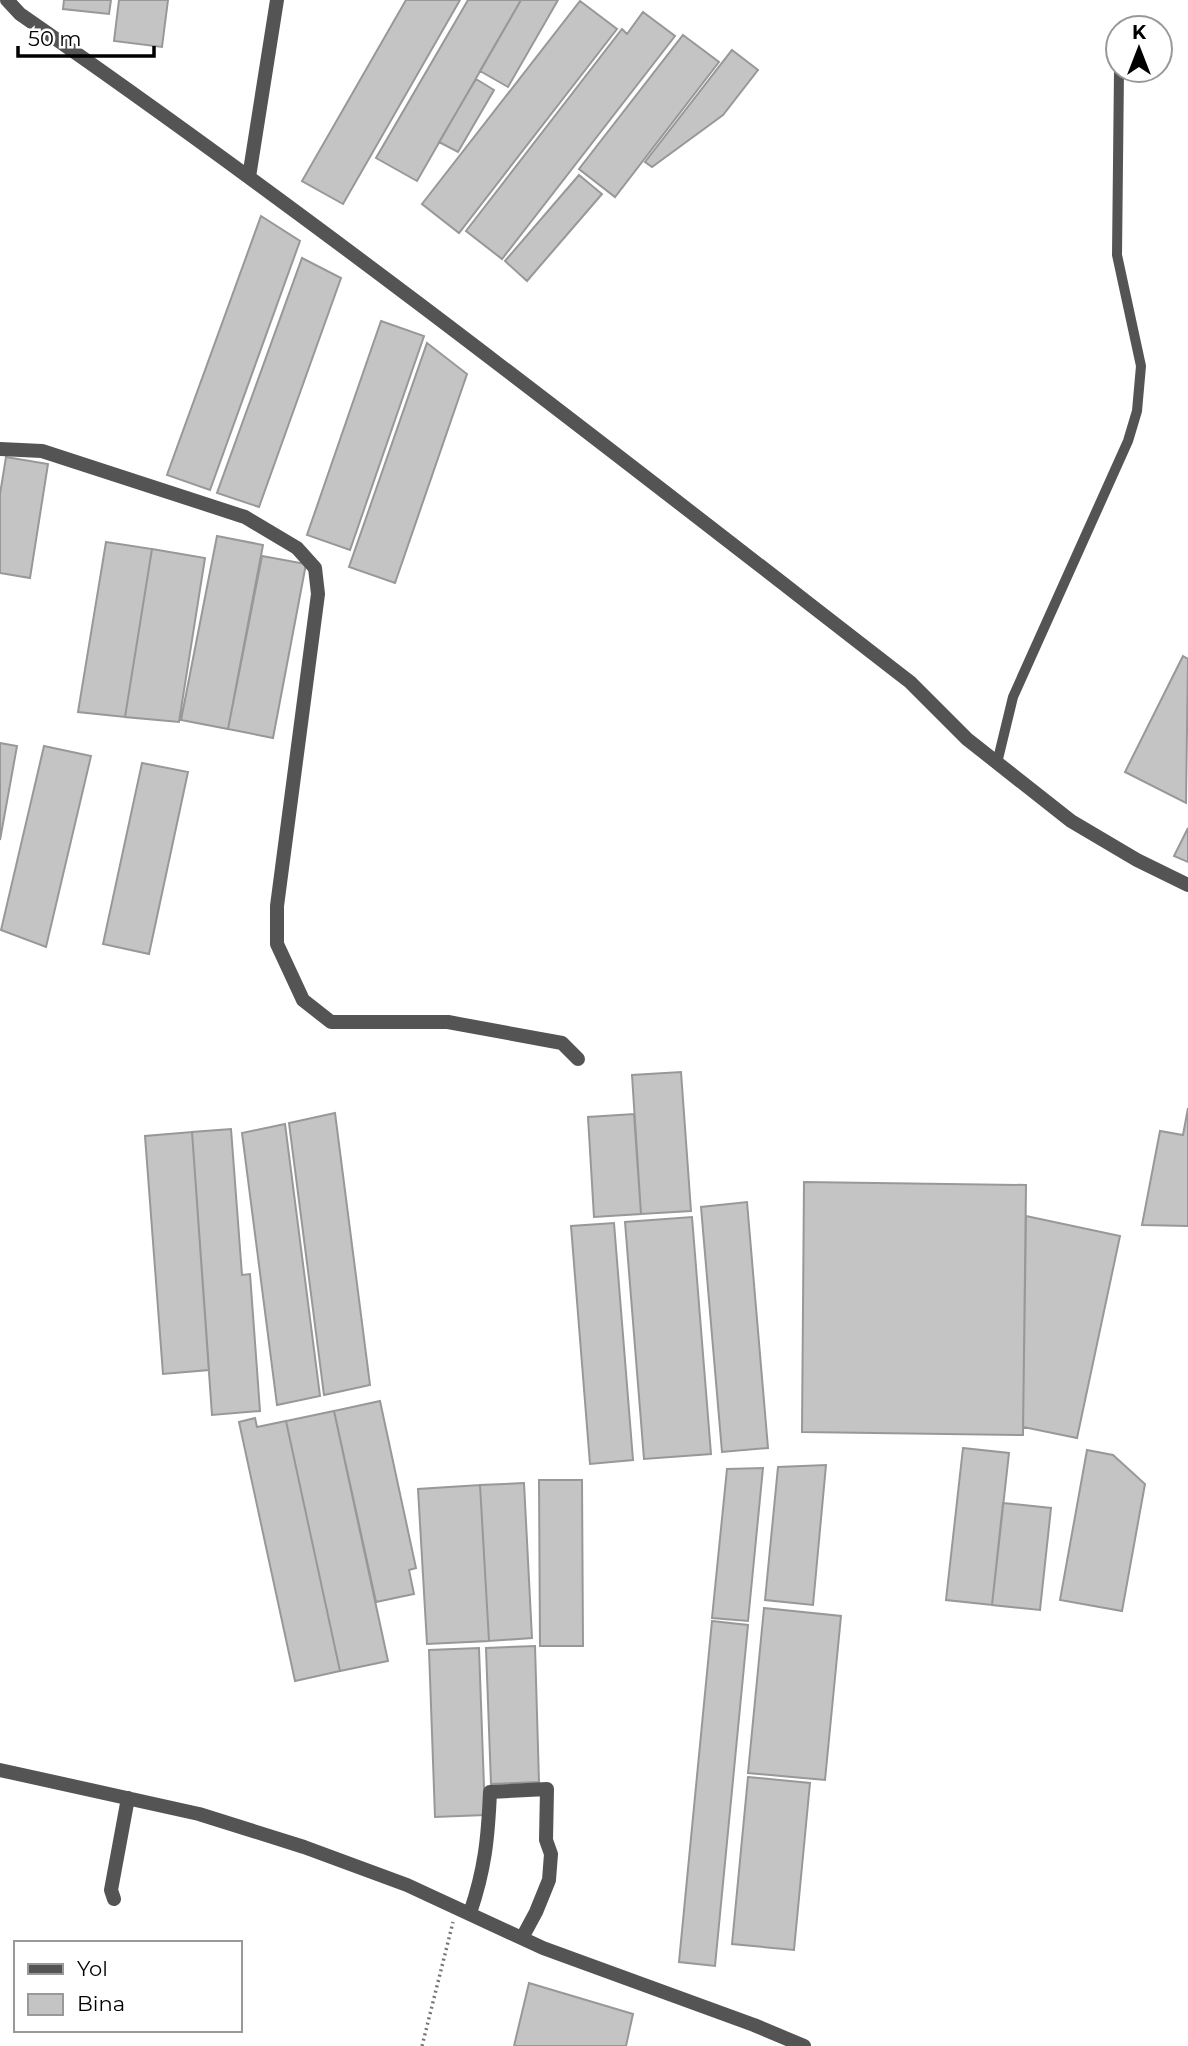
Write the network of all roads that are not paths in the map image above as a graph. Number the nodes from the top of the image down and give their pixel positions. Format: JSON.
{"nodes":[{"id":1,"x":6,"y":0,"type":"edge"},
{"id":2,"x":277,"y":0,"type":"edge"},
{"id":3,"x":1119,"y":84,"type":"edge"},
{"id":4,"x":249,"y":177,"type":"junction"},
{"id":5,"x":0,"y":449,"type":"edge"},
{"id":6,"x":997,"y":763,"type":"junction"},
{"id":7,"x":1188,"y":885,"type":"edge"},
{"id":8,"x":578,"y":1059,"type":"dead end"},
{"id":9,"x":0,"y":1770,"type":"edge"},
{"id":10,"x":128,"y":1798,"type":"junction"},
{"id":11,"x":114,"y":1899,"type":"dead end"},
{"id":12,"x":463,"y":1910,"type":"junction"},
{"id":13,"x":522,"y":1938,"type":"junction"},
{"id":14,"x":804,"y":2046,"type":"edge"}],
"edges":[{"from":1,"to":4,"type":"street"},
{"from":2,"to":4,"type":"street"},
{"from":3,"to":6,"type":"lane"},
{"from":4,"to":6,"type":"street"},
{"from":5,"to":8,"type":"street"},
{"from":6,"to":7,"type":"street"},
{"from":9,"to":10,"type":"street"},
{"from":10,"to":11,"type":"street"},
{"from":10,"to":12,"type":"street"},
{"from":12,"to":13,"type":"street"},
{"from":12,"to":13,"type":"street"},
{"from":13,"to":14,"type":"street"}]}
